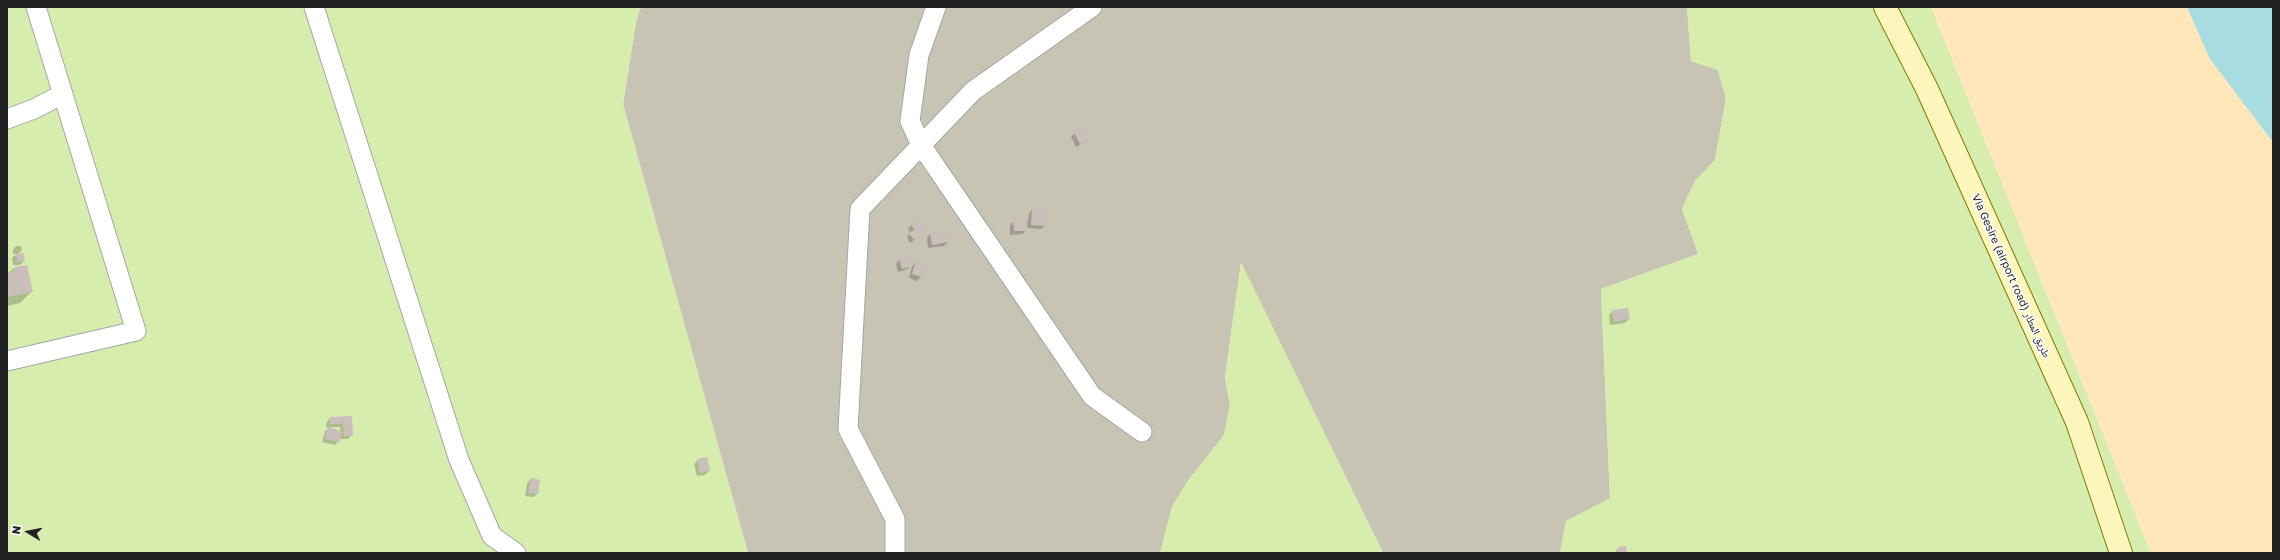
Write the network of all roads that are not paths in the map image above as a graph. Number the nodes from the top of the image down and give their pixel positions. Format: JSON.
{"nodes":[{"id":1,"x":36,"y":7,"type":"edge"},
{"id":2,"x":314,"y":7,"type":"edge"},
{"id":3,"x":936,"y":7,"type":"edge"},
{"id":4,"x":1092,"y":7,"type":"edge"},
{"id":5,"x":1885,"y":7,"type":"edge"},
{"id":6,"x":63,"y":94,"type":"junction"},
{"id":7,"x":7,"y":119,"type":"edge"},
{"id":8,"x":921,"y":145,"type":"junction"},
{"id":9,"x":7,"y":361,"type":"edge"},
{"id":10,"x":1142,"y":432,"type":"dead end"},
{"id":11,"x":516,"y":553,"type":"edge"},
{"id":12,"x":895,"y":553,"type":"edge"},
{"id":13,"x":2121,"y":553,"type":"edge"}],
"edges":[{"from":1,"to":6,"type":"street"},
{"from":2,"to":11,"type":"street"},
{"from":3,"to":8,"type":"street"},
{"from":4,"to":8,"type":"street"},
{"from":5,"to":13,"type":"main road","name":"Via Gesire (airport road) طريق المطار"},
{"from":6,"to":7,"type":"street"},
{"from":6,"to":9,"type":"street"},
{"from":8,"to":10,"type":"street"},
{"from":8,"to":12,"type":"street"}]}
